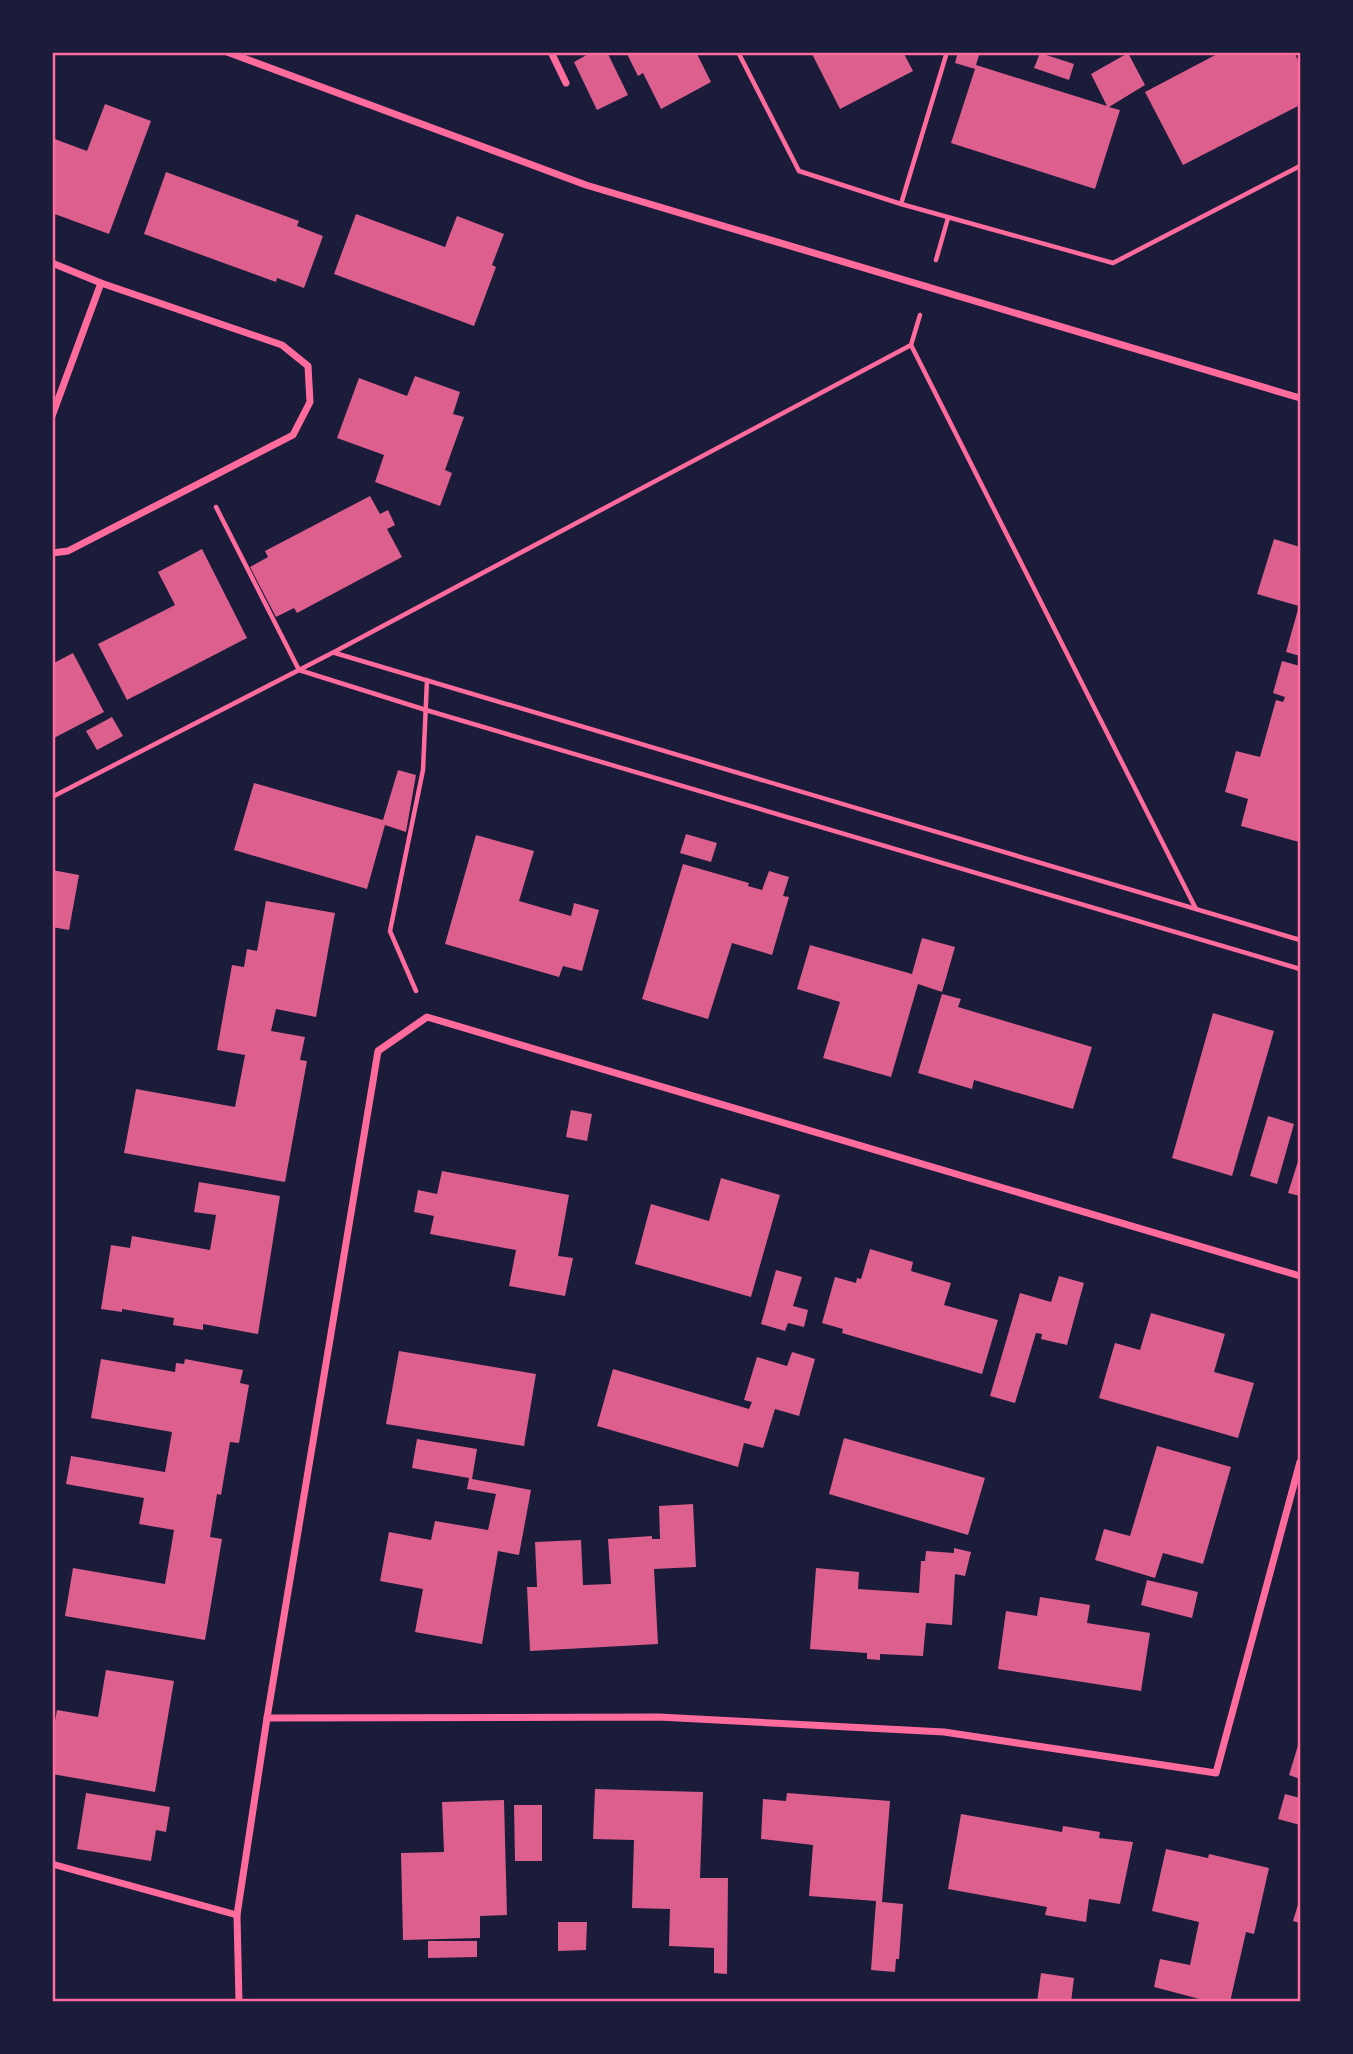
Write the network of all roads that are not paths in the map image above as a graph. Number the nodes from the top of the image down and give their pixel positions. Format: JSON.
{"nodes":[{"id":1,"x":227,"y":52,"type":"edge"},
{"id":2,"x":551,"y":52,"type":"edge"},
{"id":3,"x":566,"y":83,"type":"dead end"},
{"id":4,"x":52,"y":263,"type":"edge"},
{"id":5,"x":101,"y":283,"type":"junction"},
{"id":6,"x":1300,"y":398,"type":"edge"},
{"id":7,"x":52,"y":416,"type":"edge"},
{"id":8,"x":52,"y":553,"type":"edge"},
{"id":9,"x":1300,"y":1276,"type":"edge"},
{"id":10,"x":1300,"y":1462,"type":"edge"},
{"id":11,"x":267,"y":1718,"type":"junction"},
{"id":12,"x":52,"y":1864,"type":"edge"},
{"id":13,"x":237,"y":1915,"type":"junction"},
{"id":14,"x":239,"y":2001,"type":"edge"}],
"edges":[{"from":1,"to":6,"type":"street"},
{"from":2,"to":3,"type":"street"},
{"from":4,"to":5,"type":"street"},
{"from":5,"to":7,"type":"street"},
{"from":5,"to":8,"type":"street"},
{"from":9,"to":11,"type":"street"},
{"from":10,"to":11,"type":"street"},
{"from":11,"to":13,"type":"street"},
{"from":12,"to":13,"type":"street"},
{"from":13,"to":14,"type":"street"}]}
